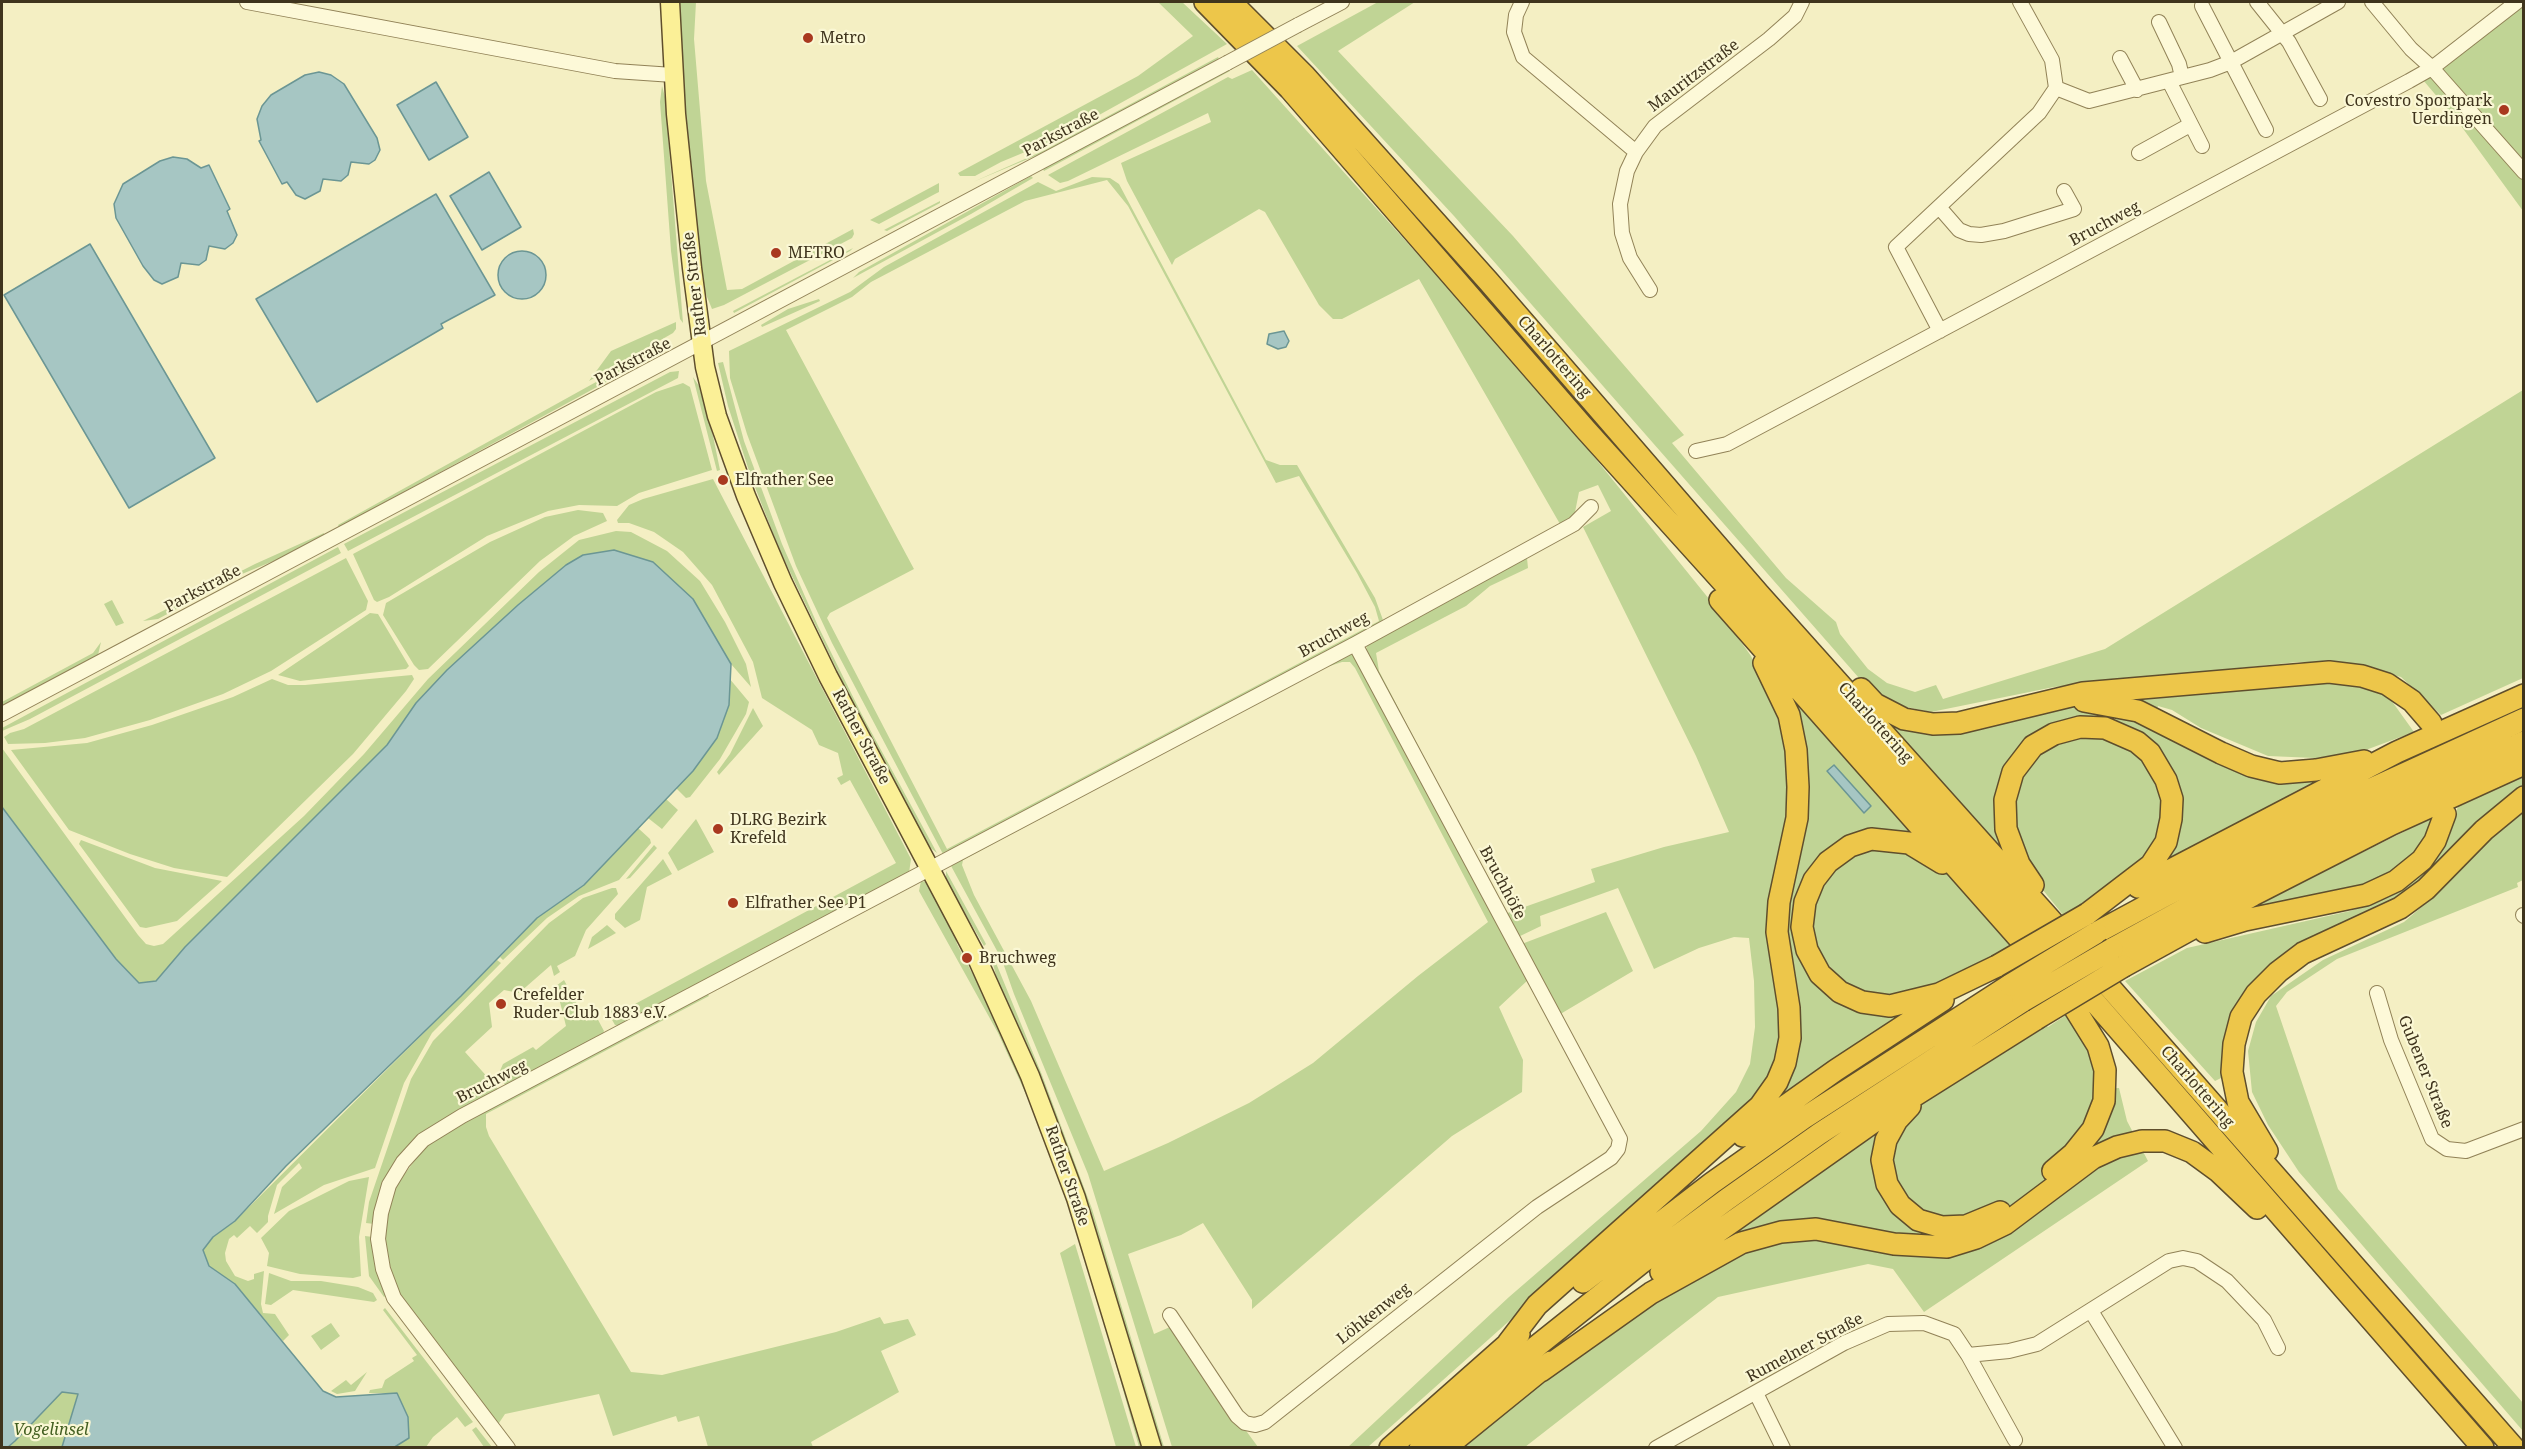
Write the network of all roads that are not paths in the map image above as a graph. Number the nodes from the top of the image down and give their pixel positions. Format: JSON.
{"nodes":[{"id":1,"x":247,"y":2,"type":"edge"},
{"id":2,"x":670,"y":2,"type":"edge"},
{"id":3,"x":1205,"y":2,"type":"edge"},
{"id":4,"x":1231,"y":2,"type":"edge"},
{"id":5,"x":1342,"y":2,"type":"edge"},
{"id":6,"x":1522,"y":2,"type":"edge"},
{"id":7,"x":1802,"y":2,"type":"edge"},
{"id":8,"x":2020,"y":2,"type":"edge"},
{"id":9,"x":2257,"y":2,"type":"edge"},
{"id":10,"x":2338,"y":2,"type":"edge"},
{"id":11,"x":2372,"y":2,"type":"edge"},
{"id":12,"x":2517,"y":2,"type":"edge"},
{"id":13,"x":2202,"y":6,"type":"dead end"},
{"id":14,"x":2159,"y":22,"type":"dead end"},
{"id":15,"x":2281,"y":32,"type":"junction"},
{"id":16,"x":2120,"y":58,"type":"dead end"},
{"id":17,"x":2231,"y":62,"type":"junction"},
{"id":18,"x":2432,"y":68,"type":"junction"},
{"id":19,"x":673,"y":75,"type":"junction"},
{"id":20,"x":2175,"y":79,"type":"junction"},
{"id":21,"x":2056,"y":88,"type":"junction"},
{"id":22,"x":2136,"y":90,"type":"junction"},
{"id":23,"x":2320,"y":99,"type":"dead end"},
{"id":24,"x":2190,"y":125,"type":"junction"},
{"id":25,"x":2266,"y":130,"type":"dead end"},
{"id":26,"x":2202,"y":146,"type":"dead end"},
{"id":27,"x":1636,"y":152,"type":"junction"},
{"id":28,"x":2139,"y":153,"type":"dead end"},
{"id":29,"x":2523,"y":172,"type":"edge"},
{"id":30,"x":2064,"y":191,"type":"dead end"},
{"id":31,"x":1939,"y":207,"type":"junction"},
{"id":32,"x":1650,"y":290,"type":"dead end"},
{"id":33,"x":1940,"y":331,"type":"junction"},
{"id":34,"x":702,"y":344,"type":"junction"},
{"id":35,"x":1585,"y":429,"type":"junction"},
{"id":36,"x":1696,"y":451,"type":"dead end"},
{"id":37,"x":1591,"y":507,"type":"dead end"},
{"id":38,"x":1759,"y":594,"type":"junction"},
{"id":39,"x":1725,"y":606,"type":"junction"},
{"id":40,"x":1355,"y":644,"type":"junction"},
{"id":41,"x":2523,"y":695,"type":"edge"},
{"id":42,"x":2056,"y":700,"type":"junction"},
{"id":43,"x":2,"y":714,"type":"edge"},
{"id":44,"x":2523,"y":719,"type":"edge"},
{"id":45,"x":2431,"y":723,"type":"dead end"},
{"id":46,"x":2523,"y":742,"type":"edge"},
{"id":47,"x":2397,"y":752,"type":"junction"},
{"id":48,"x":2523,"y":764,"type":"edge"},
{"id":49,"x":2523,"y":797,"type":"edge"},
{"id":50,"x":2445,"y":814,"type":"dead end"},
{"id":51,"x":930,"y":868,"type":"junction"},
{"id":52,"x":1972,"y":886,"type":"junction"},
{"id":53,"x":2049,"y":918,"type":"junction"},
{"id":54,"x":2091,"y":924,"type":"junction"},
{"id":55,"x":2118,"y":958,"type":"junction"},
{"id":56,"x":1997,"y":966,"type":"junction"},
{"id":57,"x":2062,"y":988,"type":"junction"},
{"id":58,"x":2377,"y":993,"type":"dead end"},
{"id":59,"x":1971,"y":1060,"type":"junction"},
{"id":60,"x":2523,"y":1129,"type":"edge"},
{"id":61,"x":1620,"y":1139,"type":"joint"},
{"id":62,"x":1674,"y":1185,"type":"junction"},
{"id":63,"x":2311,"y":1216,"type":"junction"},
{"id":64,"x":2270,"y":1219,"type":"junction"},
{"id":65,"x":2091,"y":1311,"type":"junction"},
{"id":66,"x":1170,"y":1315,"type":"dead end"},
{"id":67,"x":1508,"y":1343,"type":"junction"},
{"id":68,"x":2278,"y":1348,"type":"dead end"},
{"id":69,"x":2394,"y":1348,"type":"junction"},
{"id":70,"x":1968,"y":1355,"type":"junction"},
{"id":71,"x":1541,"y":1371,"type":"junction"},
{"id":72,"x":1756,"y":1393,"type":"junction"},
{"id":73,"x":2015,"y":1440,"type":"dead end"},
{"id":74,"x":508,"y":1448,"type":"edge"},
{"id":75,"x":1152,"y":1448,"type":"edge"},
{"id":76,"x":1390,"y":1448,"type":"edge"},
{"id":77,"x":1420,"y":1448,"type":"edge"},
{"id":78,"x":1445,"y":1448,"type":"edge"},
{"id":79,"x":1656,"y":1448,"type":"edge"},
{"id":80,"x":1783,"y":1448,"type":"edge"},
{"id":81,"x":2175,"y":1448,"type":"edge"},
{"id":82,"x":2483,"y":1448,"type":"edge"},
{"id":83,"x":2514,"y":1448,"type":"edge"}],
"edges":[{"from":1,"to":19,"type":"street"},
{"from":2,"to":19,"type":"main road","name":"Rather Straße"},
{"from":3,"to":35,"type":"highway","name":"Charlottering"},
{"from":4,"to":38,"type":"highway","name":"Charlottering"},
{"from":5,"to":34,"type":"street","name":"Parkstraße","bridge":true},
{"from":6,"to":27,"type":"street"},
{"from":7,"to":27,"type":"street","name":"Mauritzstraße"},
{"from":8,"to":21,"type":"street"},
{"from":9,"to":15,"type":"street"},
{"from":10,"to":15,"type":"street"},
{"from":11,"to":18,"type":"street"},
{"from":12,"to":18,"type":"street","name":"Bruchweg"},
{"from":13,"to":17,"type":"street"},
{"from":14,"to":20,"type":"street"},
{"from":15,"to":17,"type":"street"},
{"from":15,"to":23,"type":"street"},
{"from":16,"to":22,"type":"street"},
{"from":17,"to":20,"type":"street"},
{"from":17,"to":25,"type":"street"},
{"from":18,"to":29,"type":"street"},
{"from":18,"to":33,"type":"street","name":"Bruchweg"},
{"from":19,"to":34,"type":"main road","name":"Rather Straße"},
{"from":20,"to":22,"type":"street"},
{"from":20,"to":24,"type":"street"},
{"from":21,"to":22,"type":"street"},
{"from":21,"to":31,"type":"street"},
{"from":24,"to":26,"type":"street"},
{"from":24,"to":28,"type":"street"},
{"from":27,"to":32,"type":"street","name":"Mauritzstraße"},
{"from":30,"to":31,"type":"street"},
{"from":31,"to":33,"type":"street"},
{"from":33,"to":36,"type":"street","name":"Bruchweg"},
{"from":34,"to":43,"type":"street","name":"Parkstraße"},
{"from":34,"to":51,"type":"main road","name":"Rather Straße"},
{"from":35,"to":39,"type":"highway"},
{"from":35,"to":69,"type":"highway","name":"Charlottering"},
{"from":37,"to":40,"type":"street","name":"Bruchweg"},
{"from":38,"to":42,"type":"highway"},
{"from":38,"to":53,"type":"highway","name":"Charlottering"},
{"from":39,"to":52,"type":"highway"},
{"from":39,"to":62,"type":"highway"},
{"from":40,"to":51,"type":"street","name":"Bruchweg"},
{"from":40,"to":61,"type":"street","name":"Bruchhöfe"},
{"from":41,"to":47,"type":"highway"},
{"from":42,"to":45,"type":"highway"},
{"from":42,"to":47,"type":"highway"},
{"from":44,"to":54,"type":"highway"},
{"from":46,"to":55,"type":"highway"},
{"from":47,"to":54,"type":"highway"},
{"from":48,"to":55,"type":"highway"},
{"from":49,"to":63,"type":"highway"},
{"from":50,"to":55,"type":"highway"},
{"from":51,"to":74,"type":"street","name":"Bruchweg"},
{"from":51,"to":75,"type":"main road","name":"Rather Straße"},
{"from":52,"to":56,"type":"highway"},
{"from":52,"to":57,"type":"highway"},
{"from":53,"to":54,"type":"highway"},
{"from":53,"to":63,"type":"highway","name":"Charlottering"},
{"from":54,"to":56,"type":"highway","bridge":true},
{"from":54,"to":67,"type":"highway","bridge":true},
{"from":55,"to":59,"type":"highway","bridge":true},
{"from":55,"to":77,"type":"highway","bridge":true},
{"from":56,"to":62,"type":"highway"},
{"from":57,"to":59,"type":"highway"},
{"from":57,"to":64,"type":"highway"},
{"from":58,"to":60,"type":"street","name":"Gubener Straße"},
{"from":59,"to":71,"type":"highway"},
{"from":61,"to":66,"type":"street","name":"Löhkenweg"},
{"from":62,"to":67,"type":"highway"},
{"from":63,"to":83,"type":"highway","name":"Charlottering"},
{"from":64,"to":69,"type":"highway"},
{"from":64,"to":71,"type":"highway"},
{"from":65,"to":68,"type":"street"},
{"from":65,"to":70,"type":"street"},
{"from":65,"to":81,"type":"street"},
{"from":67,"to":76,"type":"highway"},
{"from":69,"to":82,"type":"highway","name":"Charlottering"},
{"from":70,"to":72,"type":"street","name":"Rumelner Straße"},
{"from":70,"to":73,"type":"street","name":"Rumelner Straße"},
{"from":71,"to":78,"type":"highway"},
{"from":72,"to":79,"type":"street","name":"Rumelner Straße"},
{"from":72,"to":80,"type":"street"}]}
